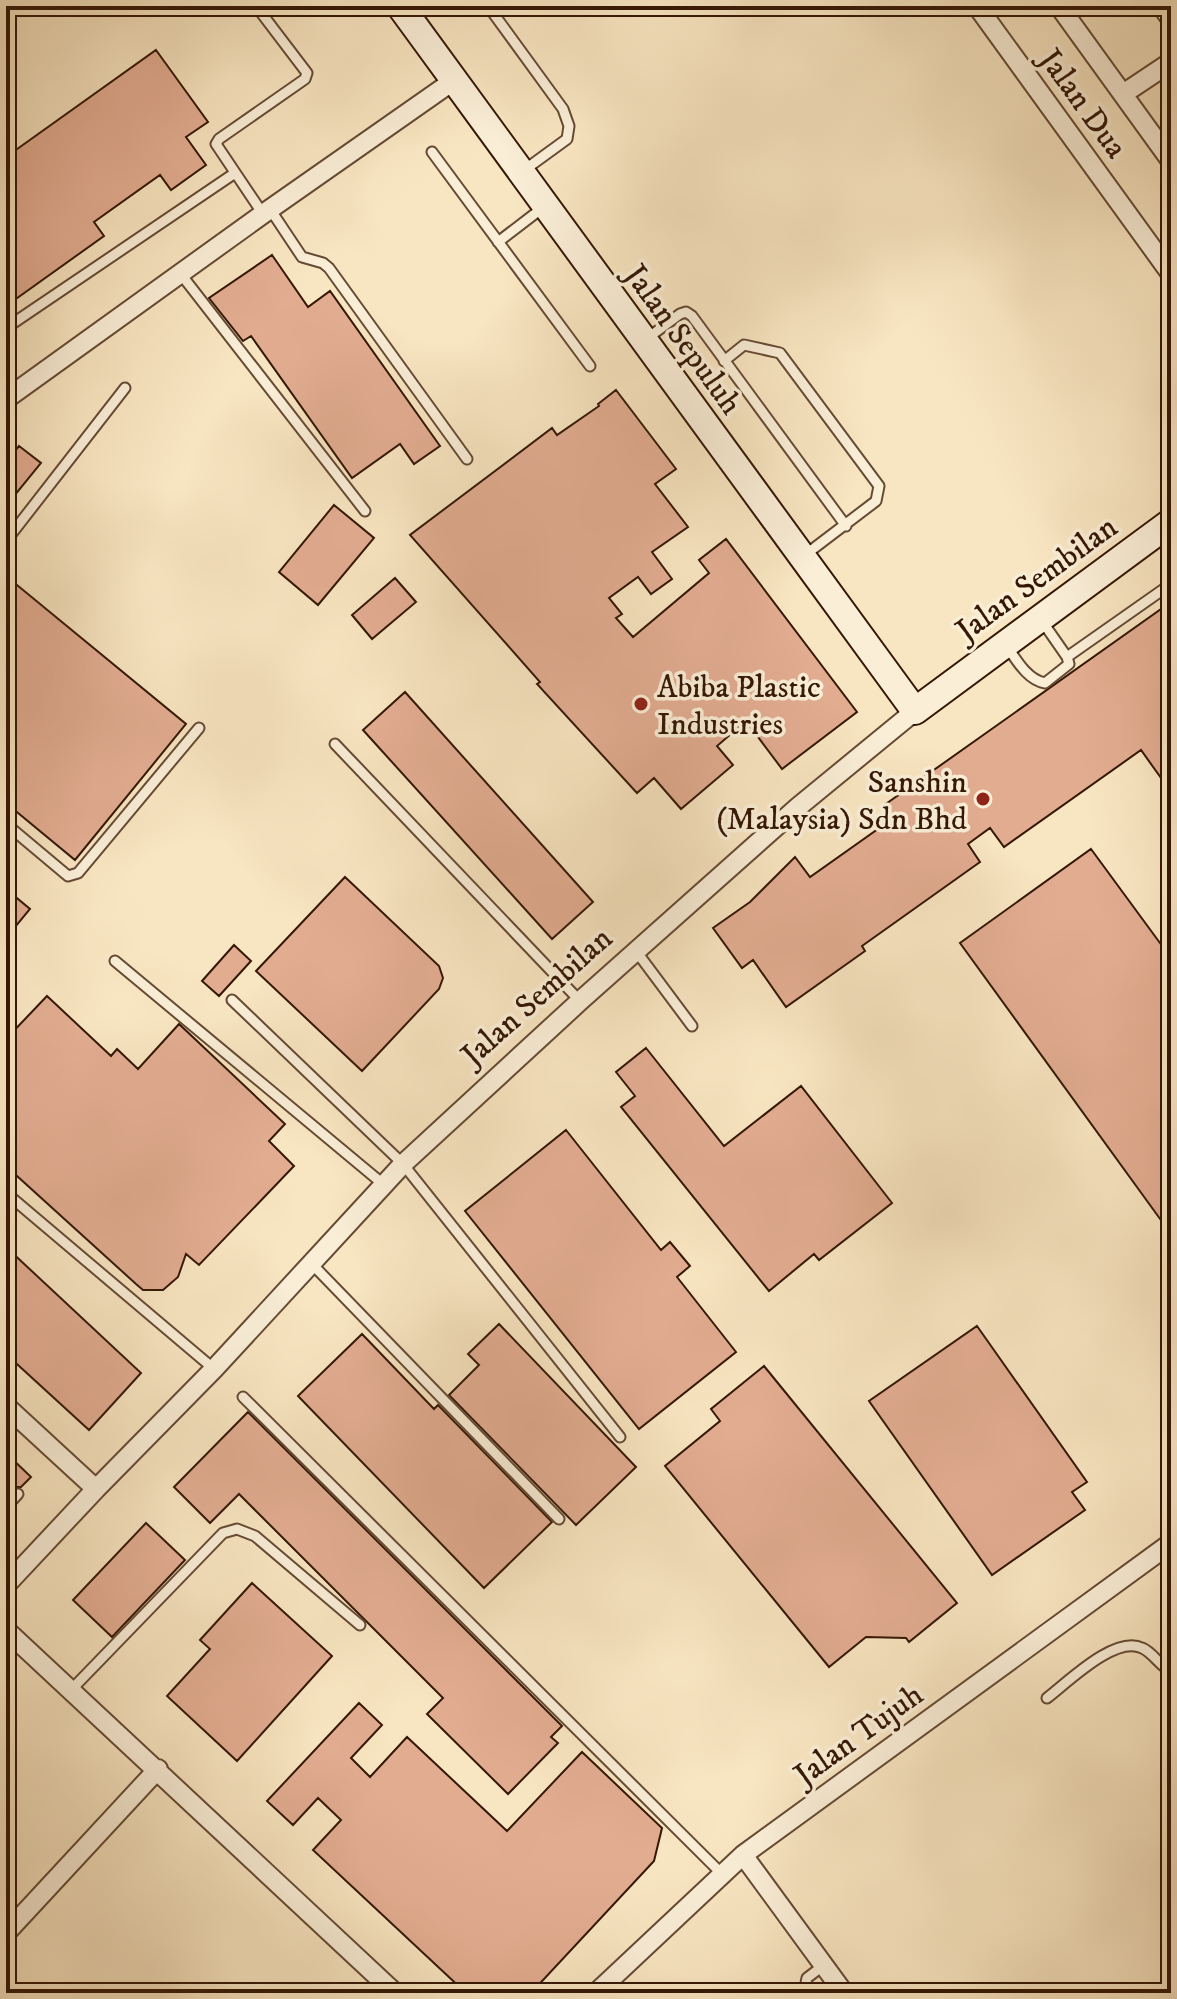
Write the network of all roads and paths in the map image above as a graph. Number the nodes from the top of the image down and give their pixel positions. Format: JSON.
{"nodes":[{"id":1,"x":256,"y":6,"type":"edge"},
{"id":2,"x":400,"y":6,"type":"edge"},
{"id":3,"x":488,"y":6,"type":"edge"},
{"id":4,"x":977,"y":6,"type":"edge"},
{"id":5,"x":1059,"y":6,"type":"edge"},
{"id":6,"x":1156,"y":6,"type":"edge"},
{"id":7,"x":1171,"y":27,"type":"edge"},
{"id":8,"x":1171,"y":62,"type":"edge"},
{"id":9,"x":453,"y":81,"type":"junction"},
{"id":10,"x":1123,"y":94,"type":"junction"},
{"id":11,"x":432,"y":152,"type":"dead end"},
{"id":12,"x":1171,"y":161,"type":"edge"},
{"id":13,"x":235,"y":173,"type":"junction"},
{"id":14,"x":521,"y":173,"type":"junction"},
{"id":15,"x":545,"y":206,"type":"junction"},
{"id":16,"x":266,"y":212,"type":"junction"},
{"id":17,"x":498,"y":242,"type":"junction"},
{"id":18,"x":180,"y":273,"type":"junction"},
{"id":19,"x":1171,"y":274,"type":"edge"},
{"id":20,"x":6,"y":328,"type":"edge"},
{"id":21,"x":644,"y":341,"type":"junction"},
{"id":22,"x":724,"y":361,"type":"junction"},
{"id":23,"x":590,"y":366,"type":"dead end"},
{"id":24,"x":125,"y":388,"type":"dead end"},
{"id":25,"x":6,"y":399,"type":"edge"},
{"id":26,"x":467,"y":459,"type":"dead end"},
{"id":27,"x":365,"y":511,"type":"dead end"},
{"id":28,"x":1171,"y":522,"type":"edge"},
{"id":29,"x":846,"y":526,"type":"junction"},
{"id":30,"x":6,"y":541,"type":"edge"},
{"id":31,"x":803,"y":557,"type":"junction"},
{"id":32,"x":1171,"y":584,"type":"edge"},
{"id":33,"x":1039,"y":617,"type":"junction"},
{"id":34,"x":1004,"y":643,"type":"junction"},
{"id":35,"x":1067,"y":657,"type":"junction"},
{"id":36,"x":915,"y":711,"type":"junction"},
{"id":37,"x":199,"y":728,"type":"dead end"},
{"id":38,"x":335,"y":744,"type":"dead end"},
{"id":39,"x":6,"y":824,"type":"edge"},
{"id":40,"x":636,"y":951,"type":"junction"},
{"id":41,"x":115,"y":961,"type":"dead end"},
{"id":42,"x":232,"y":1000,"type":"dead end"},
{"id":43,"x":580,"y":1001,"type":"junction"},
{"id":44,"x":692,"y":1026,"type":"dead end"},
{"id":45,"x":403,"y":1164,"type":"junction"},
{"id":46,"x":383,"y":1184,"type":"junction"},
{"id":47,"x":6,"y":1193,"type":"edge"},
{"id":48,"x":311,"y":1263,"type":"junction"},
{"id":49,"x":214,"y":1369,"type":"junction"},
{"id":50,"x":243,"y":1397,"type":"dead end"},
{"id":51,"x":6,"y":1406,"type":"edge"},
{"id":52,"x":620,"y":1437,"type":"dead end"},
{"id":53,"x":96,"y":1489,"type":"junction"},
{"id":54,"x":18,"y":1494,"type":"dead end"},
{"id":55,"x":6,"y":1507,"type":"edge"},
{"id":56,"x":559,"y":1519,"type":"dead end"},
{"id":57,"x":1171,"y":1543,"type":"edge"},
{"id":58,"x":6,"y":1585,"type":"edge"},
{"id":59,"x":360,"y":1625,"type":"dead end"},
{"id":60,"x":6,"y":1630,"type":"edge"},
{"id":61,"x":1171,"y":1671,"type":"edge"},
{"id":62,"x":72,"y":1689,"type":"junction"},
{"id":63,"x":1047,"y":1698,"type":"dead end"},
{"id":64,"x":158,"y":1769,"type":"junction"},
{"id":65,"x":743,"y":1855,"type":"junction"},
{"id":66,"x":721,"y":1873,"type":"junction"},
{"id":67,"x":6,"y":1933,"type":"edge"},
{"id":68,"x":824,"y":1965,"type":"junction"},
{"id":69,"x":395,"y":1993,"type":"edge"},
{"id":70,"x":596,"y":1993,"type":"edge"},
{"id":71,"x":804,"y":1993,"type":"edge"},
{"id":72,"x":844,"y":1993,"type":"edge"}],
"edges":[{"from":1,"to":13,"type":"lane"},
{"from":2,"to":9,"type":"main road","name":"Jalan Sepuluh"},
{"from":3,"to":14,"type":"lane"},
{"from":4,"to":19,"type":"street","name":"Jalan Dua"},
{"from":5,"to":10,"type":"street"},
{"from":6,"to":7,"type":"lane"},
{"from":8,"to":10,"type":"street"},
{"from":9,"to":14,"type":"main road","name":"Jalan Sepuluh"},
{"from":9,"to":16,"type":"street"},
{"from":10,"to":12,"type":"street"},
{"from":11,"to":17,"type":"lane"},
{"from":13,"to":16,"type":"lane"},
{"from":13,"to":20,"type":"lane"},
{"from":14,"to":15,"type":"main road","name":"Jalan Sepuluh"},
{"from":15,"to":17,"type":"lane"},
{"from":15,"to":21,"type":"main road","name":"Jalan Sepuluh"},
{"from":16,"to":18,"type":"street"},
{"from":16,"to":26,"type":"lane"},
{"from":17,"to":23,"type":"lane"},
{"from":18,"to":25,"type":"street"},
{"from":18,"to":27,"type":"lane"},
{"from":21,"to":22,"type":"lane"},
{"from":21,"to":31,"type":"main road","name":"Jalan Sepuluh"},
{"from":22,"to":29,"type":"lane"},
{"from":22,"to":29,"type":"lane"},
{"from":24,"to":30,"type":"lane"},
{"from":28,"to":33,"type":"main road","name":"Jalan Sembilan"},
{"from":29,"to":31,"type":"lane"},
{"from":31,"to":36,"type":"main road","name":"Jalan Sepuluh"},
{"from":32,"to":35,"type":"lane"},
{"from":33,"to":34,"type":"main road","name":"Jalan Sembilan"},
{"from":33,"to":35,"type":"lane"},
{"from":34,"to":35,"type":"lane"},
{"from":34,"to":36,"type":"main road","name":"Jalan Sembilan"},
{"from":36,"to":40,"type":"street","name":"Jalan Sembilan"},
{"from":37,"to":39,"type":"lane"},
{"from":38,"to":43,"type":"lane"},
{"from":40,"to":43,"type":"street","name":"Jalan Sembilan"},
{"from":40,"to":44,"type":"lane"},
{"from":41,"to":46,"type":"lane"},
{"from":42,"to":45,"type":"lane"},
{"from":43,"to":45,"type":"street","name":"Jalan Sembilan"},
{"from":45,"to":46,"type":"street","name":"Jalan Sembilan"},
{"from":45,"to":52,"type":"lane"},
{"from":46,"to":48,"type":"street","name":"Jalan Sembilan"},
{"from":47,"to":49,"type":"lane"},
{"from":48,"to":49,"type":"street","name":"Jalan Sembilan"},
{"from":48,"to":56,"type":"lane"},
{"from":49,"to":53,"type":"street","name":"Jalan Sembilan"},
{"from":50,"to":66,"type":"lane"},
{"from":51,"to":53,"type":"street"},
{"from":53,"to":58,"type":"street","name":"Jalan Sembilan"},
{"from":54,"to":55,"type":"lane"},
{"from":57,"to":65,"type":"street","name":"Jalan Tujuh"},
{"from":59,"to":62,"type":"lane"},
{"from":60,"to":62,"type":"street"},
{"from":61,"to":63,"type":"lane"},
{"from":62,"to":64,"type":"street"},
{"from":64,"to":67,"type":"street"},
{"from":64,"to":69,"type":"street"},
{"from":65,"to":66,"type":"street","name":"Jalan Tujuh"},
{"from":65,"to":68,"type":"street"},
{"from":66,"to":70,"type":"street","name":"Jalan Tujuh"},
{"from":68,"to":71,"type":"lane"},
{"from":68,"to":72,"type":"street"}]}
